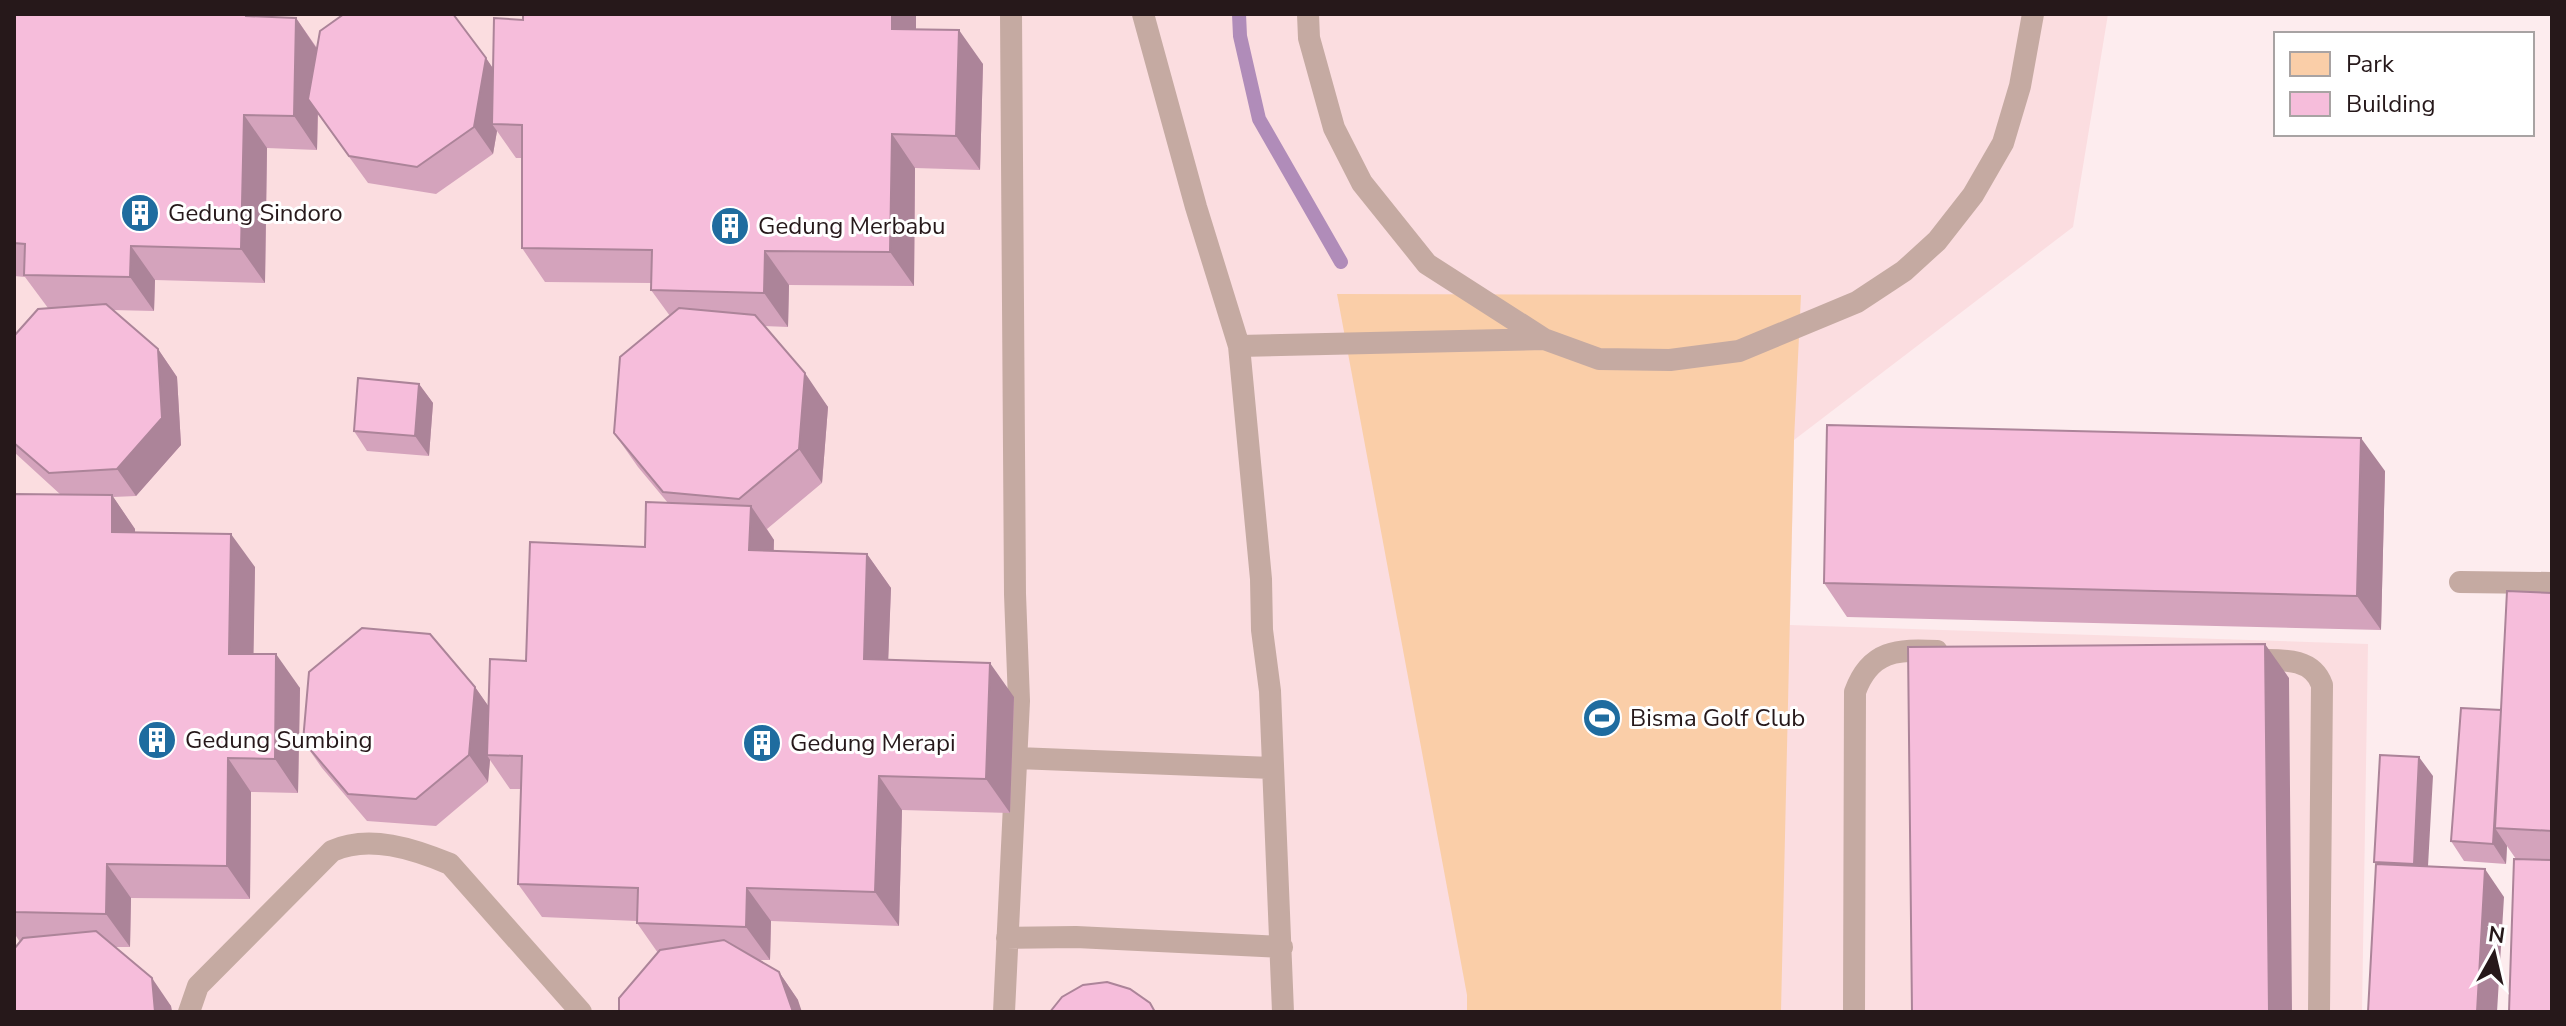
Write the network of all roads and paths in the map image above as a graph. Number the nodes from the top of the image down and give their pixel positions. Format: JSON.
{"nodes":[{"id":1,"x":1011,"y":14,"type":"edge"},
{"id":2,"x":1143,"y":14,"type":"edge"},
{"id":3,"x":1308,"y":14,"type":"edge"},
{"id":4,"x":2033,"y":14,"type":"edge"},
{"id":5,"x":1544,"y":339,"type":"junction"},
{"id":6,"x":1239,"y":346,"type":"junction"},
{"id":7,"x":2460,"y":582,"type":"dead end"},
{"id":8,"x":2552,"y":583,"type":"edge"},
{"id":9,"x":1955,"y":651,"type":"edge"},
{"id":10,"x":2232,"y":660,"type":"edge"},
{"id":11,"x":1017,"y":758,"type":"junction"},
{"id":12,"x":1273,"y":768,"type":"junction"},
{"id":13,"x":1007,"y":938,"type":"junction"},
{"id":14,"x":1282,"y":947,"type":"junction"},
{"id":15,"x":189,"y":1012,"type":"edge"},
{"id":16,"x":581,"y":1012,"type":"edge"},
{"id":17,"x":1004,"y":1012,"type":"edge"},
{"id":18,"x":1283,"y":1012,"type":"edge"},
{"id":19,"x":1854,"y":1012,"type":"edge"},
{"id":20,"x":2319,"y":1012,"type":"edge"}],
"edges":[{"from":1,"to":11,"type":"lane"},
{"from":2,"to":6,"type":"lane"},
{"from":3,"to":5,"type":"lane"},
{"from":4,"to":5,"type":"lane"},
{"from":5,"to":6,"type":"lane"},
{"from":6,"to":12,"type":"lane"},
{"from":7,"to":8,"type":"lane"},
{"from":9,"to":19,"type":"lane"},
{"from":10,"to":20,"type":"lane"},
{"from":11,"to":12,"type":"lane"},
{"from":11,"to":13,"type":"lane"},
{"from":12,"to":14,"type":"lane"},
{"from":13,"to":14,"type":"lane"},
{"from":13,"to":17,"type":"lane"},
{"from":14,"to":18,"type":"lane"},
{"from":15,"to":16,"type":"lane"}]}
